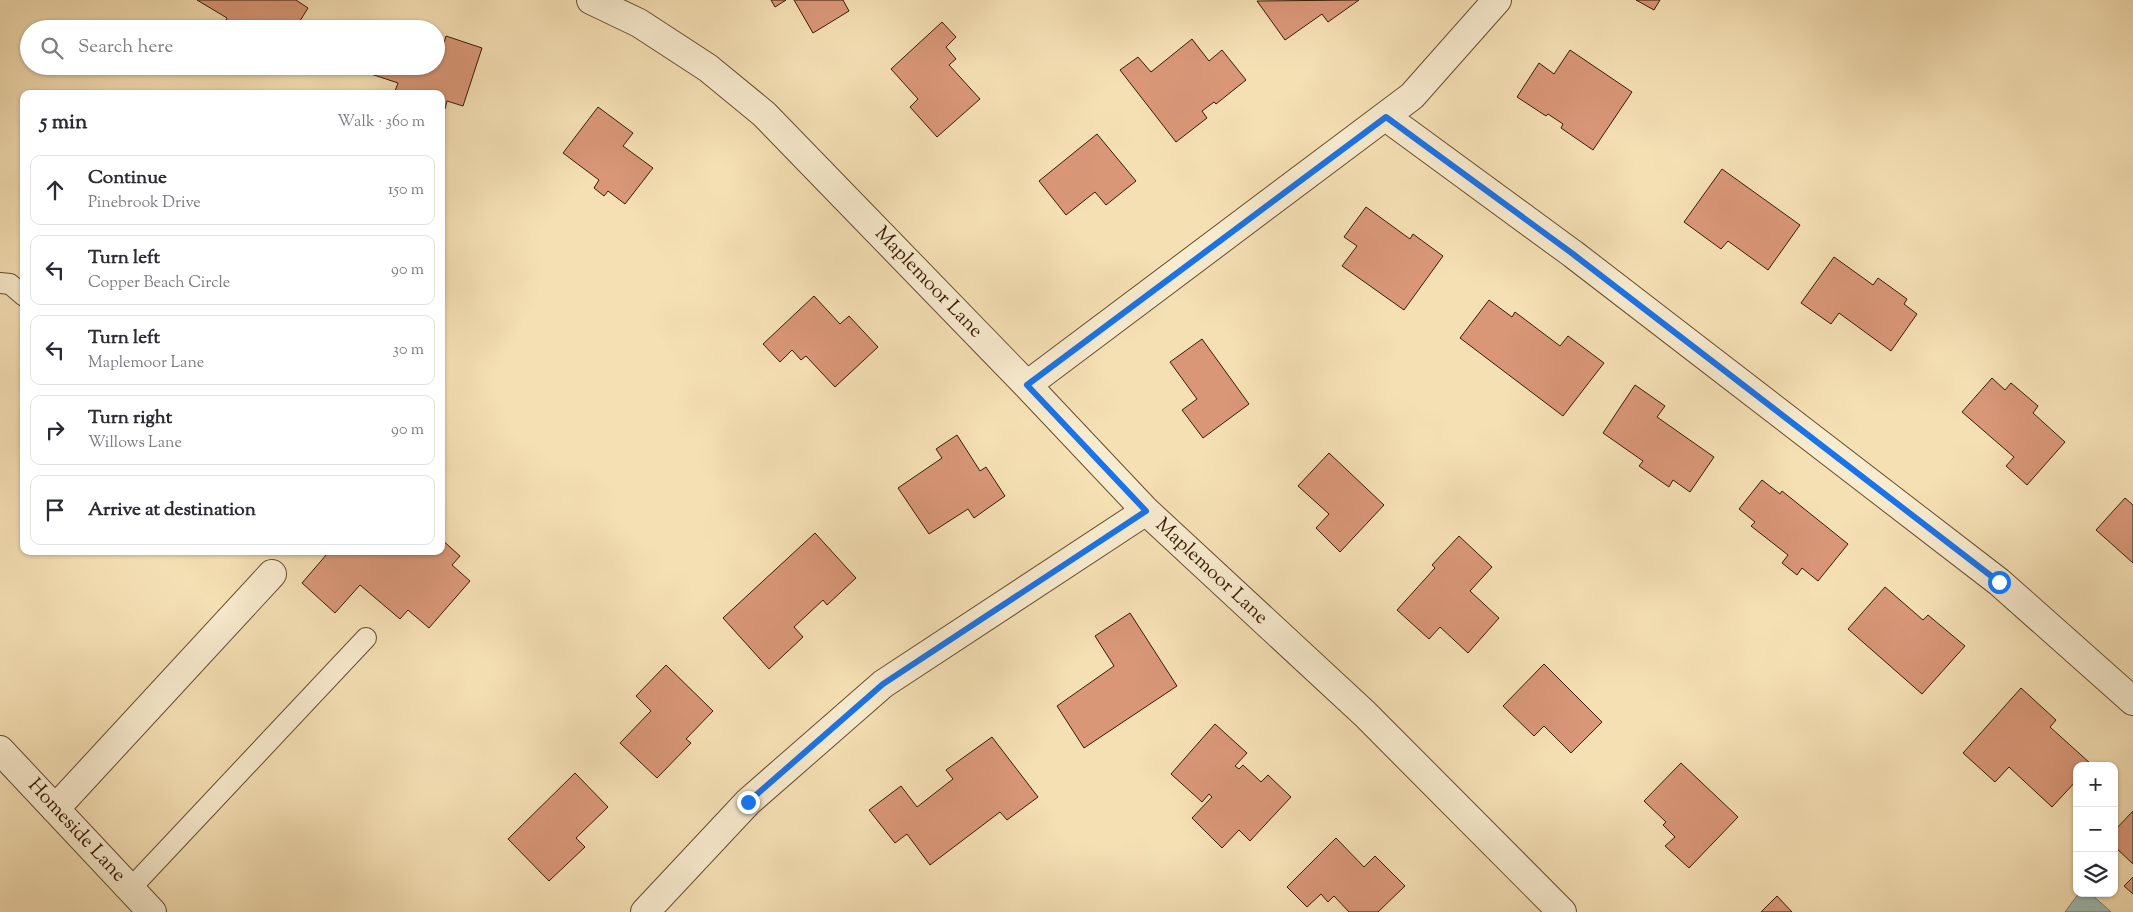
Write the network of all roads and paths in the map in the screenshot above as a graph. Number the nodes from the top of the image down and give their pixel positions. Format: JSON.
{"nodes":[{"id":1,"x":591,"y":0,"type":"edge"},
{"id":2,"x":1497,"y":0,"type":"edge"},
{"id":3,"x":1386,"y":117,"type":"junction"},
{"id":4,"x":0,"y":283,"type":"edge"},
{"id":5,"x":20,"y":293,"type":"edge"},
{"id":6,"x":1027,"y":385,"type":"junction"},
{"id":7,"x":1146,"y":511,"type":"junction"},
{"id":8,"x":272,"y":574,"type":"dead end"},
{"id":9,"x":366,"y":638,"type":"dead end"},
{"id":10,"x":2133,"y":701,"type":"edge"},
{"id":11,"x":0,"y":750,"type":"edge"},
{"id":12,"x":55,"y":809,"type":"junction"},
{"id":13,"x":130,"y":889,"type":"junction"},
{"id":14,"x":152,"y":912,"type":"edge"},
{"id":15,"x":645,"y":912,"type":"edge"},
{"id":16,"x":1562,"y":912,"type":"edge"}],
"edges":[{"from":1,"to":6,"type":"street","name":"Maplemoor Lane"},
{"from":2,"to":3,"type":"street"},
{"from":3,"to":6,"type":"street"},
{"from":3,"to":10,"type":"street"},
{"from":4,"to":5,"type":"lane"},
{"from":6,"to":7,"type":"street","name":"Maplemoor Lane"},
{"from":7,"to":15,"type":"street"},
{"from":7,"to":16,"type":"street","name":"Maplemoor Lane"},
{"from":8,"to":12,"type":"street"},
{"from":9,"to":13,"type":"lane"},
{"from":11,"to":12,"type":"street","name":"Homeside Lane"},
{"from":12,"to":13,"type":"street","name":"Homeside Lane"},
{"from":13,"to":14,"type":"street","name":"Homeside Lane"}]}
